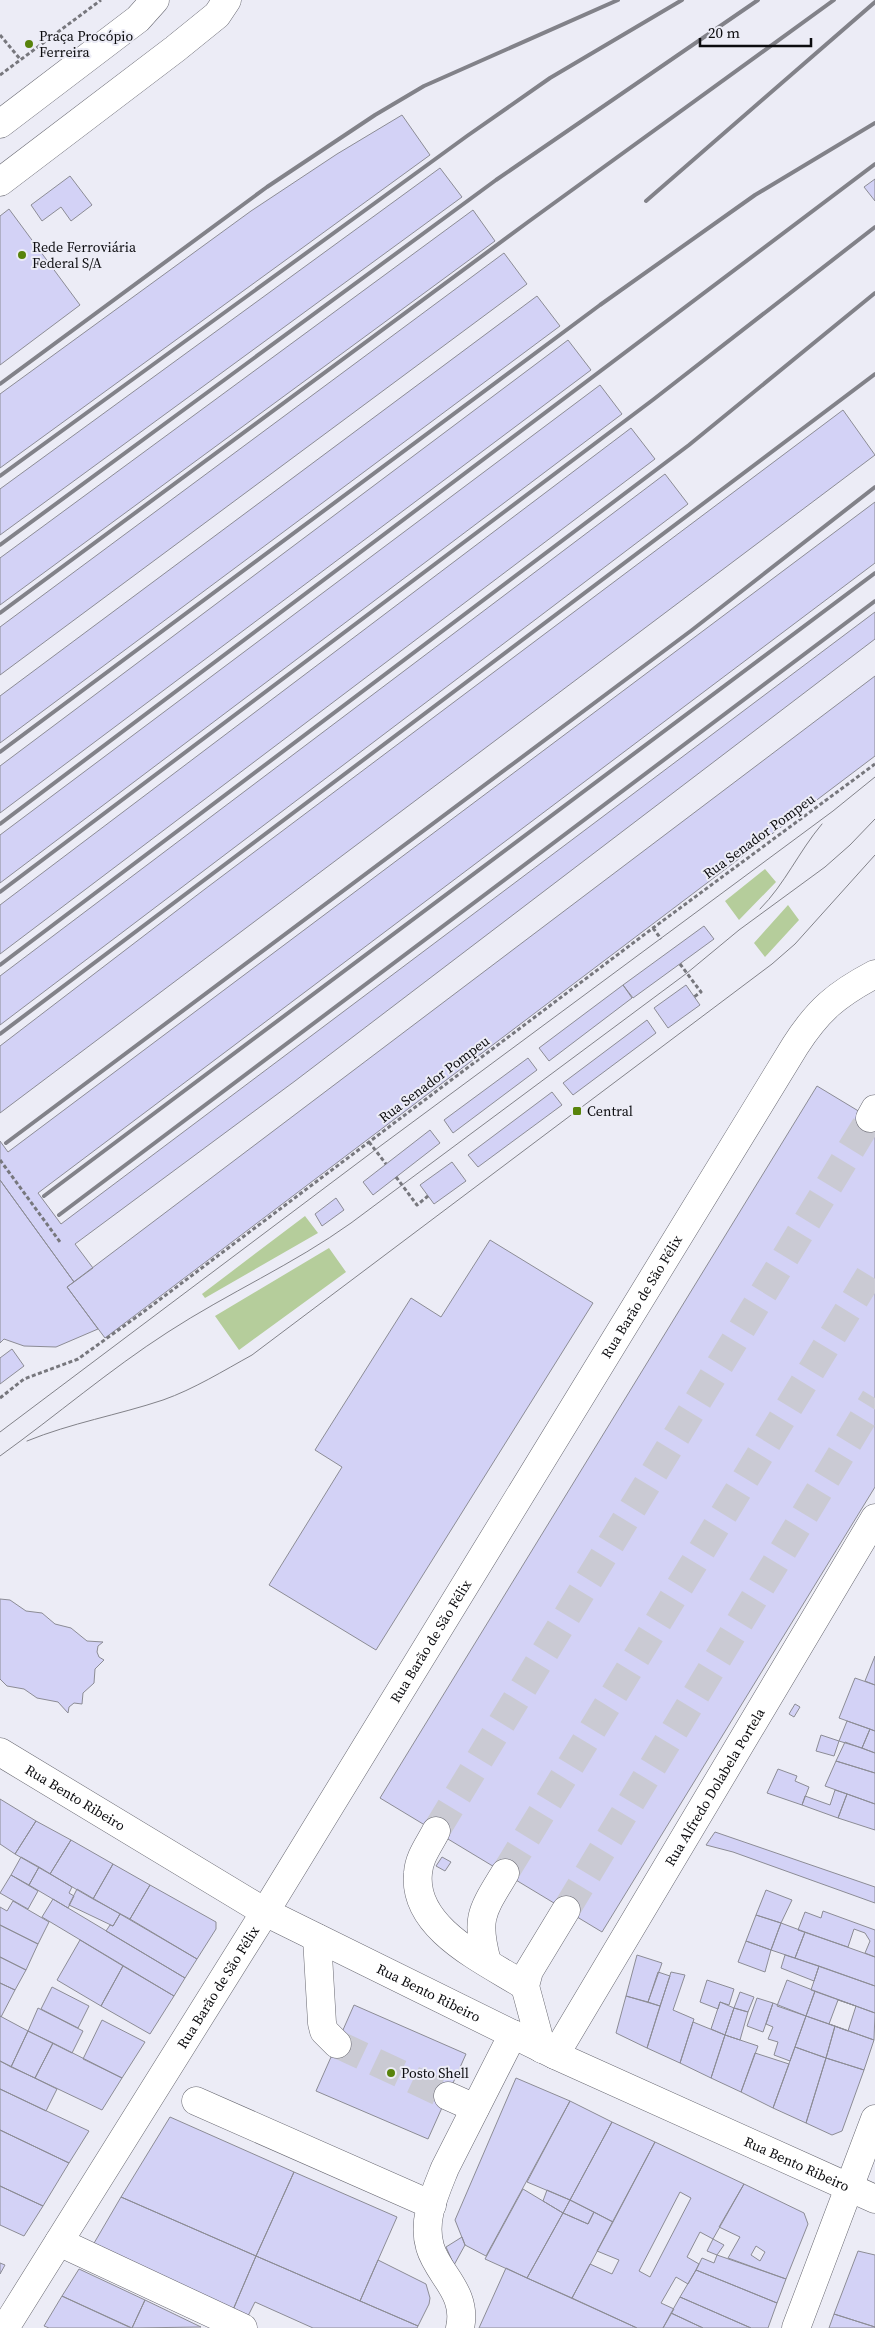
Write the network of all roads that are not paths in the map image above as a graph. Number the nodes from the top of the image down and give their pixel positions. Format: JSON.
{"nodes":[{"id":1,"x":155,"y":0,"type":"edge"},
{"id":2,"x":227,"y":0,"type":"edge"},
{"id":3,"x":0,"y":124,"type":"edge"},
{"id":4,"x":0,"y":182,"type":"edge"},
{"id":5,"x":875,"y":974,"type":"edge"},
{"id":6,"x":875,"y":1518,"type":"edge"},
{"id":7,"x":0,"y":1752,"type":"edge"},
{"id":8,"x":436,"y":1831,"type":"tunnel mouth"},
{"id":9,"x":505,"y":1873,"type":"tunnel mouth"},
{"id":10,"x":566,"y":1910,"type":"tunnel mouth"},
{"id":11,"x":265,"y":1912,"type":"junction"},
{"id":12,"x":318,"y":1938,"type":"junction"},
{"id":13,"x":487,"y":1962,"type":"junction"},
{"id":14,"x":525,"y":1986,"type":"junction"},
{"id":15,"x":513,"y":2034,"type":"junction"},
{"id":16,"x":337,"y":2044,"type":"tunnel mouth"},
{"id":17,"x":548,"y":2052,"type":"junction"},
{"id":18,"x":448,"y":2096,"type":"tunnel mouth"},
{"id":19,"x":196,"y":2101,"type":"dead end"},
{"id":20,"x":475,"y":2108,"type":"junction"},
{"id":21,"x":875,"y":2119,"type":"edge"},
{"id":22,"x":849,"y":2188,"type":"junction"},
{"id":23,"x":875,"y":2199,"type":"edge"},
{"id":24,"x":432,"y":2205,"type":"junction"},
{"id":25,"x":59,"y":2242,"type":"junction"},
{"id":26,"x":5,"y":2328,"type":"edge"},
{"id":27,"x":243,"y":2328,"type":"edge"},
{"id":28,"x":460,"y":2328,"type":"edge"},
{"id":29,"x":796,"y":2328,"type":"edge"}],
"edges":[{"from":1,"to":3,"type":"street"},
{"from":2,"to":4,"type":"street"},
{"from":5,"to":11,"type":"street","name":"Rua Barão de São Félix"},
{"from":6,"to":17,"type":"street","name":"Rua Alfredo Dolabela Portela"},
{"from":7,"to":11,"type":"street","name":"Rua Bento Ribeiro"},
{"from":8,"to":13,"type":"street"},
{"from":9,"to":13,"type":"street"},
{"from":10,"to":14,"type":"street"},
{"from":11,"to":12,"type":"street","name":"Rua Bento Ribeiro"},
{"from":11,"to":25,"type":"street","name":"Rua Barão de São Félix"},
{"from":12,"to":15,"type":"street","name":"Rua Bento Ribeiro"},
{"from":12,"to":16,"type":"street"},
{"from":13,"to":14,"type":"street"},
{"from":14,"to":17,"type":"street"},
{"from":15,"to":17,"type":"street","name":"Rua Bento Ribeiro"},
{"from":15,"to":20,"type":"street"},
{"from":17,"to":22,"type":"street","name":"Rua Bento Ribeiro"},
{"from":18,"to":20,"type":"street"},
{"from":19,"to":24,"type":"street"},
{"from":20,"to":24,"type":"street"},
{"from":21,"to":22,"type":"street"},
{"from":22,"to":23,"type":"street","name":"Rua Bento Ribeiro"},
{"from":22,"to":29,"type":"street"},
{"from":24,"to":28,"type":"street"},
{"from":25,"to":26,"type":"street","name":"Rua Barão de São Félix"},
{"from":25,"to":27,"type":"street"}]}
